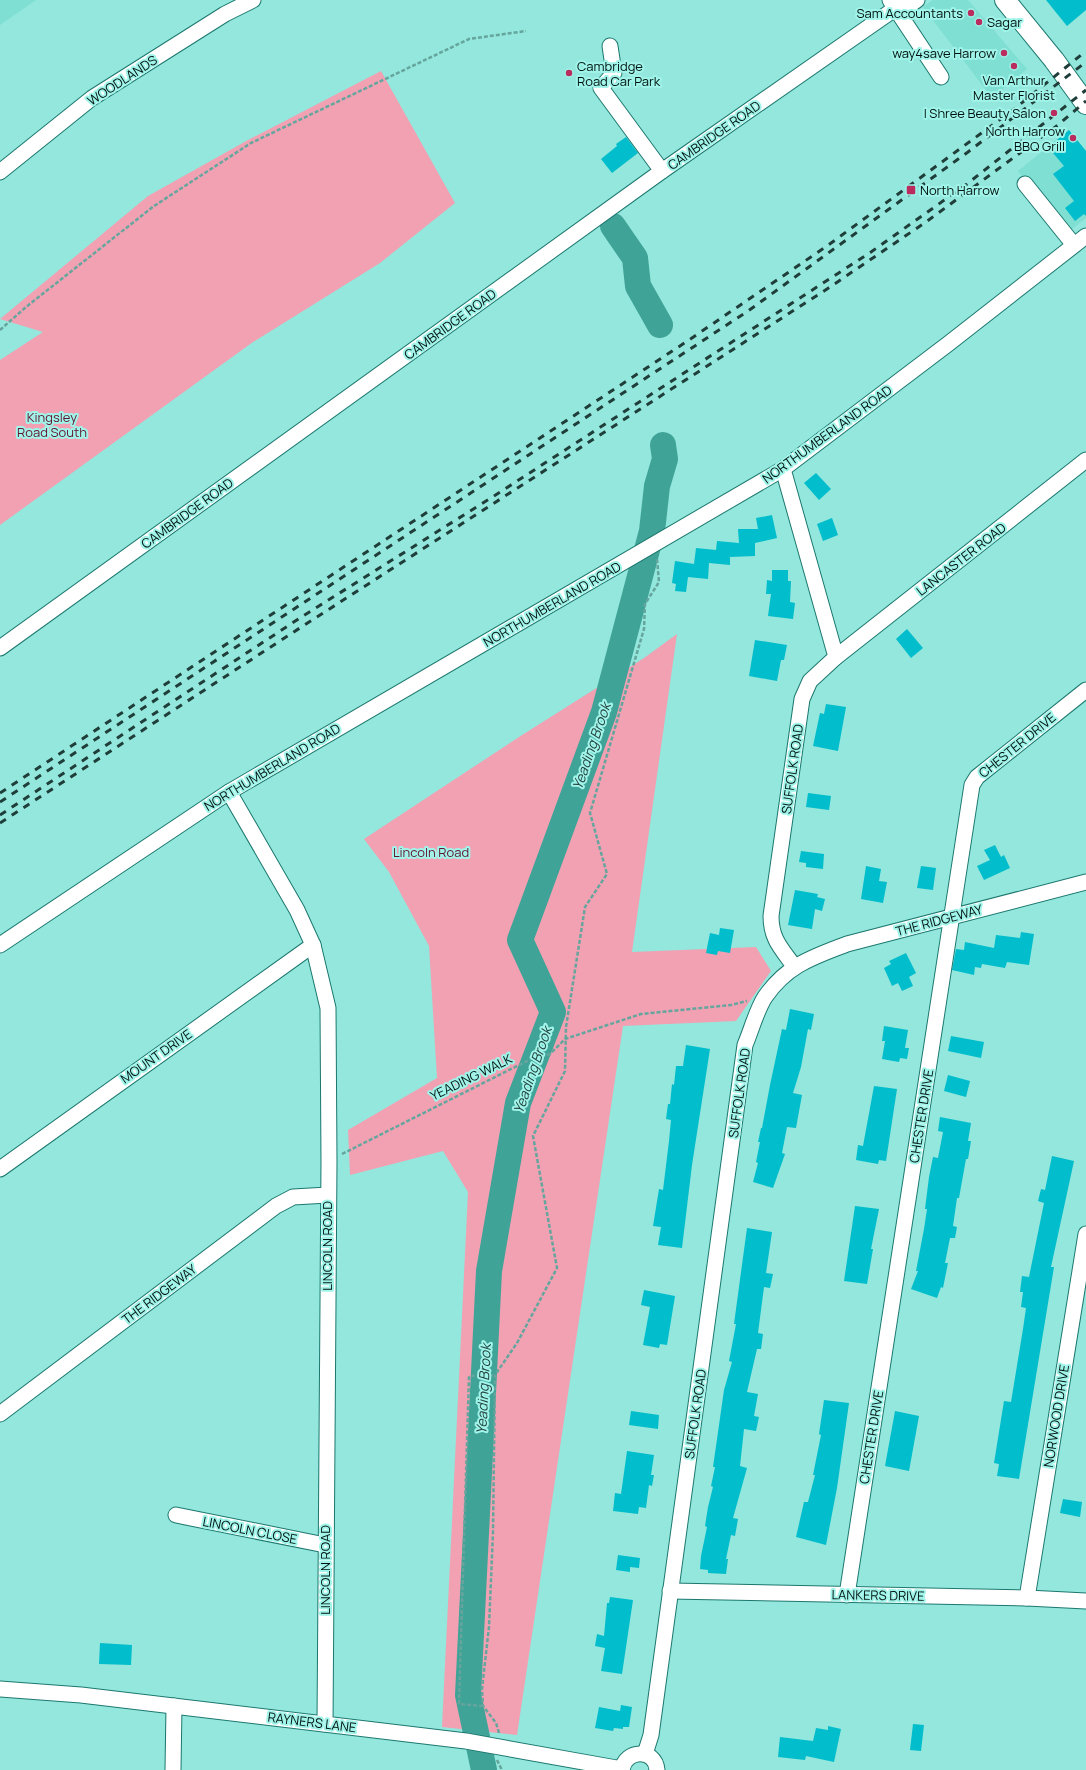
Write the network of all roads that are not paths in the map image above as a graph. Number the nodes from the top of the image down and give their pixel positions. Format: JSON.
{"nodes":[{"id":1,"x":253,"y":0,"type":"edge"},
{"id":2,"x":1005,"y":0,"type":"edge"},
{"id":3,"x":902,"y":3,"type":"edge"},
{"id":4,"x":610,"y":46,"type":"dead end"},
{"id":5,"x":940,"y":77,"type":"dead end"},
{"id":6,"x":1086,"y":104,"type":"edge"},
{"id":7,"x":662,"y":171,"type":"junction"},
{"id":8,"x":0,"y":172,"type":"edge"},
{"id":9,"x":1025,"y":184,"type":"dead end"},
{"id":10,"x":1086,"y":236,"type":"edge"},
{"id":11,"x":1074,"y":245,"type":"junction"},
{"id":12,"x":1086,"y":460,"type":"edge"},
{"id":13,"x":783,"y":469,"type":"junction"},
{"id":14,"x":0,"y":648,"type":"edge"},
{"id":15,"x":836,"y":657,"type":"junction"},
{"id":16,"x":1086,"y":690,"type":"edge"},
{"id":17,"x":229,"y":792,"type":"junction"},
{"id":18,"x":1086,"y":882,"type":"edge"},
{"id":19,"x":953,"y":917,"type":"junction"},
{"id":20,"x":313,"y":945,"type":"junction"},
{"id":21,"x":0,"y":946,"type":"edge"},
{"id":22,"x":794,"y":966,"type":"junction"},
{"id":23,"x":0,"y":1169,"type":"edge"},
{"id":24,"x":328,"y":1195,"type":"junction"},
{"id":25,"x":1086,"y":1234,"type":"edge"},
{"id":26,"x":0,"y":1414,"type":"edge"},
{"id":27,"x":176,"y":1515,"type":"dead end"},
{"id":28,"x":325,"y":1545,"type":"junction"},
{"id":29,"x":670,"y":1590,"type":"junction"},
{"id":30,"x":847,"y":1595,"type":"junction"},
{"id":31,"x":1027,"y":1598,"type":"junction"},
{"id":32,"x":1086,"y":1601,"type":"edge"},
{"id":33,"x":0,"y":1689,"type":"edge"},
{"id":34,"x":174,"y":1706,"type":"junction"},
{"id":35,"x":325,"y":1724,"type":"junction"},
{"id":36,"x":645,"y":1754,"type":"junction"},
{"id":37,"x":587,"y":1766,"type":"edge"},
{"id":38,"x":622,"y":1769,"type":"edge"},
{"id":39,"x":173,"y":1770,"type":"edge"},
{"id":40,"x":657,"y":1770,"type":"edge"}],
"edges":[{"from":1,"to":8,"type":"street","name":"WOODLANDS"},
{"from":2,"to":6,"type":"main road"},
{"from":3,"to":5,"type":"street"},
{"from":3,"to":7,"type":"street","name":"CAMBRIDGE ROAD"},
{"from":4,"to":7,"type":"street"},
{"from":7,"to":14,"type":"street","name":"CAMBRIDGE ROAD"},
{"from":9,"to":11,"type":"street"},
{"from":10,"to":11,"type":"street","name":"NORTHUMBERLAND ROAD"},
{"from":11,"to":13,"type":"street","name":"NORTHUMBERLAND ROAD"},
{"from":12,"to":15,"type":"street","name":"LANCASTER ROAD"},
{"from":13,"to":15,"type":"street"},
{"from":13,"to":17,"type":"street","name":"NORTHUMBERLAND ROAD"},
{"from":15,"to":22,"type":"street","name":"SUFFOLK ROAD"},
{"from":16,"to":19,"type":"street","name":"CHESTER DRIVE"},
{"from":17,"to":20,"type":"street","name":"LINCOLN ROAD"},
{"from":17,"to":21,"type":"street","name":"NORTHUMBERLAND ROAD"},
{"from":18,"to":19,"type":"street","name":"THE RIDGEWAY"},
{"from":19,"to":22,"type":"street","name":"THE RIDGEWAY"},
{"from":19,"to":30,"type":"street","name":"CHESTER DRIVE"},
{"from":20,"to":23,"type":"street","name":"MOUNT DRIVE"},
{"from":20,"to":24,"type":"street","name":"LINCOLN ROAD"},
{"from":22,"to":29,"type":"street","name":"SUFFOLK ROAD"},
{"from":24,"to":26,"type":"street","name":"THE RIDGEWAY"},
{"from":24,"to":28,"type":"street","name":"LINCOLN ROAD"},
{"from":25,"to":31,"type":"street","name":"NORWOOD DRIVE"},
{"from":27,"to":28,"type":"street","name":"LINCOLN CLOSE"},
{"from":28,"to":35,"type":"street","name":"LINCOLN ROAD"},
{"from":29,"to":30,"type":"street","name":"LANKERS DRIVE"},
{"from":29,"to":36,"type":"street","name":"SUFFOLK ROAD"},
{"from":30,"to":31,"type":"street","name":"LANKERS DRIVE"},
{"from":31,"to":32,"type":"street","name":"LANKERS DRIVE"},
{"from":33,"to":34,"type":"street","name":"RAYNERS LANE"},
{"from":34,"to":35,"type":"street","name":"RAYNERS LANE"},
{"from":34,"to":39,"type":"street"},
{"from":35,"to":37,"type":"street","name":"RAYNERS LANE"},
{"from":36,"to":38,"type":"street","name":"RAYNERS LANE"},
{"from":36,"to":40,"type":"street"},
{"from":37,"to":38,"type":"street","name":"RAYNERS LANE"}]}
